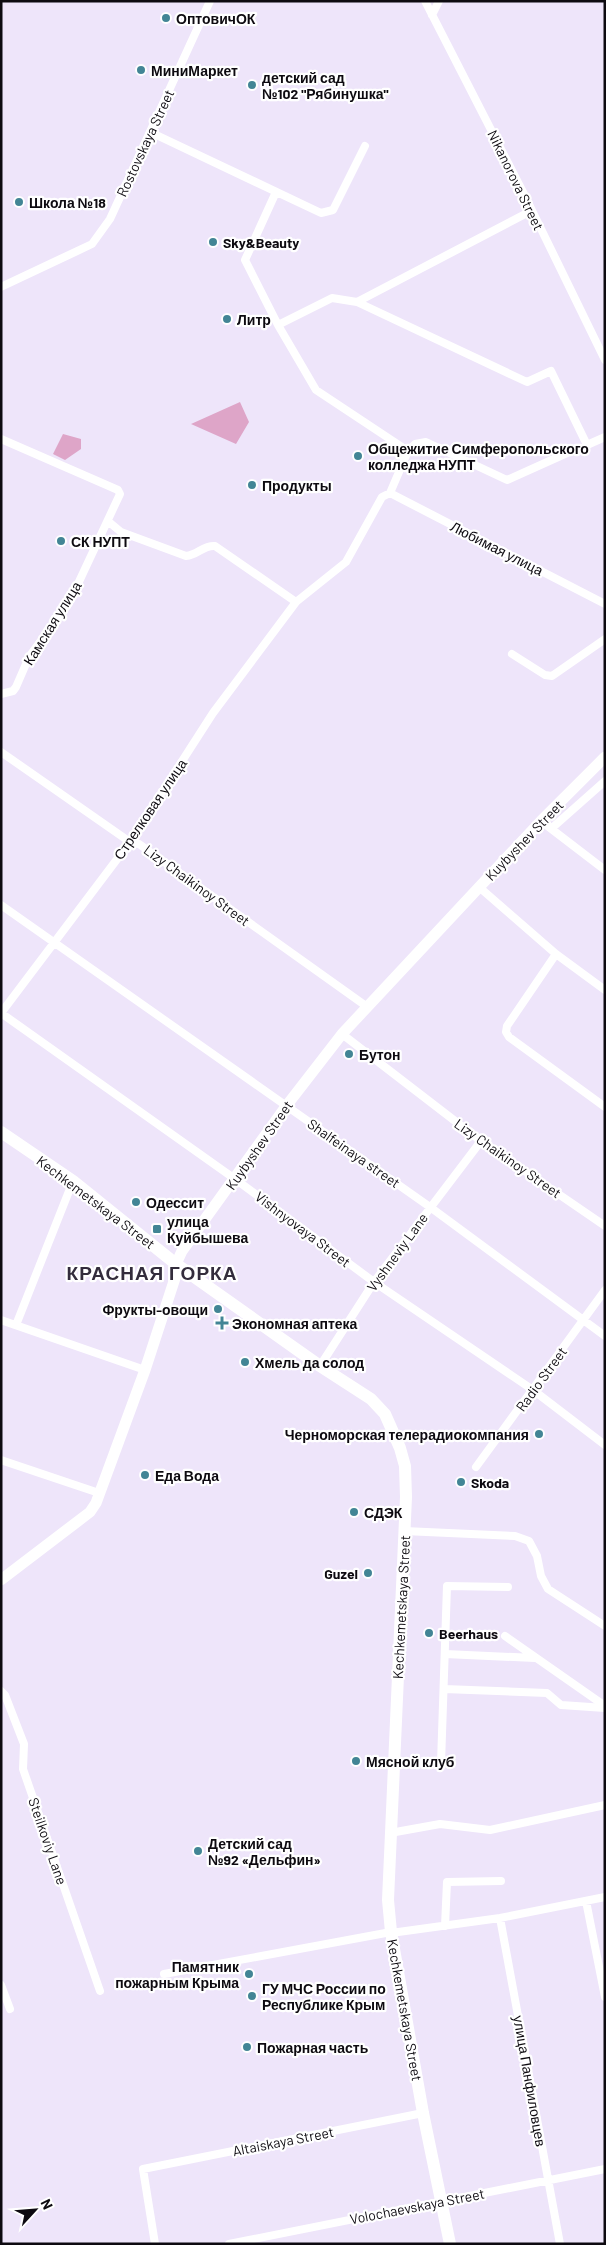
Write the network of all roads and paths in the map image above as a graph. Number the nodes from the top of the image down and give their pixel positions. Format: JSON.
{"nodes":[{"id":1,"x":210,"y":1,"type":"edge"},
{"id":2,"x":425,"y":1,"type":"edge"},
{"id":3,"x":439,"y":1,"type":"edge"},
{"id":4,"x":432,"y":15,"type":"junction"},
{"id":5,"x":150,"y":132,"type":"junction"},
{"id":6,"x":365,"y":146,"type":"dead end"},
{"id":7,"x":276,"y":192,"type":"junction"},
{"id":8,"x":531,"y":210,"type":"junction"},
{"id":9,"x":1,"y":288,"type":"edge"},
{"id":10,"x":357,"y":302,"type":"junction"},
{"id":11,"x":278,"y":324,"type":"junction"},
{"id":12,"x":605,"y":360,"type":"edge"},
{"id":13,"x":605,"y":436,"type":"edge"},
{"id":14,"x":1,"y":439,"type":"edge"},
{"id":15,"x":576,"y":449,"type":"dead end"},
{"id":16,"x":408,"y":451,"type":"junction"},
{"id":17,"x":390,"y":493,"type":"junction"},
{"id":18,"x":109,"y":522,"type":"junction"},
{"id":19,"x":296,"y":602,"type":"junction"},
{"id":20,"x":605,"y":604,"type":"edge"},
{"id":21,"x":605,"y":639,"type":"edge"},
{"id":22,"x":512,"y":654,"type":"dead end"},
{"id":23,"x":1,"y":694,"type":"edge"},
{"id":24,"x":1,"y":752,"type":"edge"},
{"id":25,"x":605,"y":757,"type":"edge"},
{"id":26,"x":605,"y":781,"type":"edge"},
{"id":27,"x":541,"y":821,"type":"junction"},
{"id":28,"x":552,"y":828,"type":"junction"},
{"id":29,"x":130,"y":842,"type":"junction"},
{"id":30,"x":605,"y":870,"type":"edge"},
{"id":31,"x":479,"y":887,"type":"junction"},
{"id":32,"x":1,"y":905,"type":"edge"},
{"id":33,"x":54,"y":943,"type":"junction"},
{"id":34,"x":556,"y":954,"type":"junction"},
{"id":35,"x":605,"y":990,"type":"edge"},
{"id":36,"x":366,"y":1006,"type":"junction"},
{"id":37,"x":1,"y":1013,"type":"edge"},
{"id":38,"x":342,"y":1034,"type":"junction"},
{"id":39,"x":287,"y":1105,"type":"junction"},
{"id":40,"x":605,"y":1107,"type":"edge"},
{"id":41,"x":1,"y":1132,"type":"edge"},
{"id":42,"x":481,"y":1141,"type":"junction"},
{"id":43,"x":235,"y":1179,"type":"junction"},
{"id":44,"x":72,"y":1181,"type":"junction"},
{"id":45,"x":430,"y":1207,"type":"junction"},
{"id":46,"x":605,"y":1226,"type":"edge"},
{"id":47,"x":176,"y":1264,"type":"junction"},
{"id":48,"x":374,"y":1282,"type":"junction"},
{"id":49,"x":605,"y":1290,"type":"edge"},
{"id":50,"x":1,"y":1320,"type":"edge"},
{"id":51,"x":584,"y":1321,"type":"junction"},
{"id":52,"x":16,"y":1325,"type":"junction"},
{"id":53,"x":605,"y":1336,"type":"edge"},
{"id":54,"x":320,"y":1366,"type":"junction"},
{"id":55,"x":144,"y":1370,"type":"junction"},
{"id":56,"x":533,"y":1390,"type":"junction"},
{"id":57,"x":605,"y":1445,"type":"edge"},
{"id":58,"x":1,"y":1460,"type":"edge"},
{"id":59,"x":476,"y":1467,"type":"dead end"},
{"id":60,"x":99,"y":1493,"type":"junction"},
{"id":61,"x":404,"y":1531,"type":"junction"},
{"id":62,"x":1,"y":1580,"type":"edge"},
{"id":63,"x":508,"y":1587,"type":"dead end"},
{"id":64,"x":605,"y":1626,"type":"edge"},
{"id":65,"x":505,"y":1636,"type":"dead end"},
{"id":66,"x":445,"y":1654,"type":"junction"},
{"id":67,"x":537,"y":1658,"type":"junction"},
{"id":68,"x":444,"y":1689,"type":"junction"},
{"id":69,"x":3,"y":1695,"type":"edge"},
{"id":70,"x":605,"y":1707,"type":"edge"},
{"id":71,"x":441,"y":1763,"type":"dead end"},
{"id":72,"x":605,"y":1805,"type":"edge"},
{"id":73,"x":390,"y":1833,"type":"junction"},
{"id":74,"x":501,"y":1881,"type":"dead end"},
{"id":75,"x":605,"y":1897,"type":"edge"},
{"id":76,"x":586,"y":1901,"type":"junction"},
{"id":77,"x":500,"y":1918,"type":"junction"},
{"id":78,"x":446,"y":1926,"type":"junction"},
{"id":79,"x":391,"y":1933,"type":"junction"},
{"id":80,"x":164,"y":1974,"type":"dead end"},
{"id":81,"x":1,"y":1985,"type":"edge"},
{"id":82,"x":100,"y":1991,"type":"dead end"},
{"id":83,"x":605,"y":1997,"type":"edge"},
{"id":84,"x":10,"y":2009,"type":"dead end"},
{"id":85,"x":423,"y":2113,"type":"junction"},
{"id":86,"x":605,"y":2169,"type":"edge"},
{"id":87,"x":548,"y":2180,"type":"junction"},
{"id":88,"x":442,"y":2201,"type":"junction"},
{"id":89,"x":155,"y":2244,"type":"edge"},
{"id":90,"x":229,"y":2244,"type":"edge"},
{"id":91,"x":450,"y":2244,"type":"edge"},
{"id":92,"x":560,"y":2244,"type":"edge"}],
"edges":[{"from":1,"to":5,"type":"street","name":"Rostovskaya Street"},
{"from":2,"to":4,"type":"street","name":"Nikanorova Street"},
{"from":3,"to":4,"type":"street"},
{"from":4,"to":8,"type":"street","name":"Nikanorova Street"},
{"from":5,"to":7,"type":"street"},
{"from":5,"to":9,"type":"street","name":"Rostovskaya Street"},
{"from":6,"to":7,"type":"street"},
{"from":7,"to":11,"type":"street"},
{"from":8,"to":10,"type":"street"},
{"from":8,"to":12,"type":"street","name":"Nikanorova Street"},
{"from":10,"to":11,"type":"street"},
{"from":10,"to":13,"type":"street"},
{"from":11,"to":16,"type":"street"},
{"from":14,"to":18,"type":"street","name":"Камская улица"},
{"from":15,"to":16,"type":"street"},
{"from":16,"to":17,"type":"street","name":"Стрелковая улица"},
{"from":17,"to":19,"type":"street","name":"Стрелковая улица"},
{"from":17,"to":20,"type":"street","name":"Любимая улица"},
{"from":18,"to":19,"type":"street"},
{"from":18,"to":23,"type":"street","name":"Камская улица"},
{"from":19,"to":29,"type":"street","name":"Стрелковая улица"},
{"from":21,"to":22,"type":"street"},
{"from":24,"to":29,"type":"street","name":"Lizy Chaikinoy Street"},
{"from":25,"to":27,"type":"main road","name":"Kuybyshev Street"},
{"from":26,"to":28,"type":"street"},
{"from":27,"to":28,"type":"street"},
{"from":27,"to":31,"type":"main road","name":"Kuybyshev Street"},
{"from":28,"to":30,"type":"street"},
{"from":29,"to":33,"type":"street","name":"Стрелковая улица"},
{"from":29,"to":36,"type":"street","name":"Lizy Chaikinoy Street"},
{"from":31,"to":34,"type":"street"},
{"from":31,"to":36,"type":"main road","name":"Kuybyshev Street"},
{"from":32,"to":33,"type":"street","name":"Shalfeinaya street"},
{"from":33,"to":37,"type":"street","name":"Стрелковая улица"},
{"from":33,"to":39,"type":"street","name":"Shalfeinaya street"},
{"from":34,"to":35,"type":"street"},
{"from":34,"to":40,"type":"street"},
{"from":36,"to":38,"type":"main road","name":"Kuybyshev Street"},
{"from":37,"to":43,"type":"street","name":"Vishnyovaya Street"},
{"from":38,"to":39,"type":"main road","name":"Kuybyshev Street"},
{"from":38,"to":42,"type":"street","name":"Lizy Chaikinoy Street"},
{"from":39,"to":43,"type":"main road","name":"Kuybyshev Street"},
{"from":39,"to":45,"type":"street","name":"Shalfeinaya street"},
{"from":41,"to":44,"type":"main road","name":"Kechkemetskaya Street"},
{"from":42,"to":45,"type":"street","name":"Vyshneviy Lane"},
{"from":42,"to":46,"type":"street","name":"Lizy Chaikinoy Street"},
{"from":43,"to":47,"type":"main road","name":"Kuybyshev Street"},
{"from":43,"to":48,"type":"street","name":"Vishnyovaya Street"},
{"from":44,"to":47,"type":"main road","name":"Kechkemetskaya Street"},
{"from":44,"to":52,"type":"street"},
{"from":45,"to":48,"type":"street","name":"Vyshneviy Lane"},
{"from":45,"to":51,"type":"street","name":"Shalfeinaya street"},
{"from":47,"to":54,"type":"main road","name":"Kechkemetskaya Street"},
{"from":47,"to":55,"type":"main road","name":"Kuybyshev Street"},
{"from":48,"to":54,"type":"street","name":"Vyshneviy Lane"},
{"from":48,"to":56,"type":"street","name":"Vishnyovaya Street"},
{"from":49,"to":51,"type":"street","name":"Radio Street"},
{"from":50,"to":52,"type":"street"},
{"from":51,"to":53,"type":"street","name":"Shalfeinaya street"},
{"from":51,"to":56,"type":"street","name":"Radio Street"},
{"from":52,"to":55,"type":"street"},
{"from":54,"to":61,"type":"main road","name":"Kechkemetskaya Street"},
{"from":55,"to":60,"type":"main road","name":"Kuybyshev Street"},
{"from":56,"to":57,"type":"street","name":"Vishnyovaya Street"},
{"from":56,"to":59,"type":"street","name":"Radio Street"},
{"from":58,"to":60,"type":"street"},
{"from":60,"to":62,"type":"main road","name":"Kuybyshev Street"},
{"from":61,"to":64,"type":"street"},
{"from":61,"to":73,"type":"main road","name":"Kechkemetskaya Street"},
{"from":63,"to":66,"type":"street"},
{"from":65,"to":67,"type":"street"},
{"from":66,"to":67,"type":"street"},
{"from":66,"to":68,"type":"street"},
{"from":67,"to":70,"type":"street"},
{"from":68,"to":70,"type":"street"},
{"from":68,"to":71,"type":"street"},
{"from":69,"to":82,"type":"street","name":"Steilkoviy Lane"},
{"from":72,"to":73,"type":"street"},
{"from":73,"to":79,"type":"main road","name":"Kechkemetskaya Street"},
{"from":74,"to":78,"type":"street"},
{"from":75,"to":76,"type":"street"},
{"from":76,"to":77,"type":"street"},
{"from":76,"to":83,"type":"street"},
{"from":77,"to":78,"type":"street"},
{"from":77,"to":87,"type":"street","name":"улица Панфиловцев"},
{"from":78,"to":79,"type":"street"},
{"from":79,"to":80,"type":"street"},
{"from":79,"to":85,"type":"main road","name":"Kechkemetskaya Street"},
{"from":81,"to":84,"type":"street"},
{"from":85,"to":88,"type":"main road","name":"Kechkemetskaya Street"},
{"from":85,"to":89,"type":"street","name":"Altaiskaya Street"},
{"from":86,"to":87,"type":"street","name":"Volochaevskaya Street"},
{"from":87,"to":88,"type":"street","name":"Volochaevskaya Street"},
{"from":87,"to":92,"type":"street","name":"улица Панфиловцев"},
{"from":88,"to":90,"type":"street","name":"Volochaevskaya Street"},
{"from":88,"to":91,"type":"main road","name":"Kechkemetskaya Street"}]}
